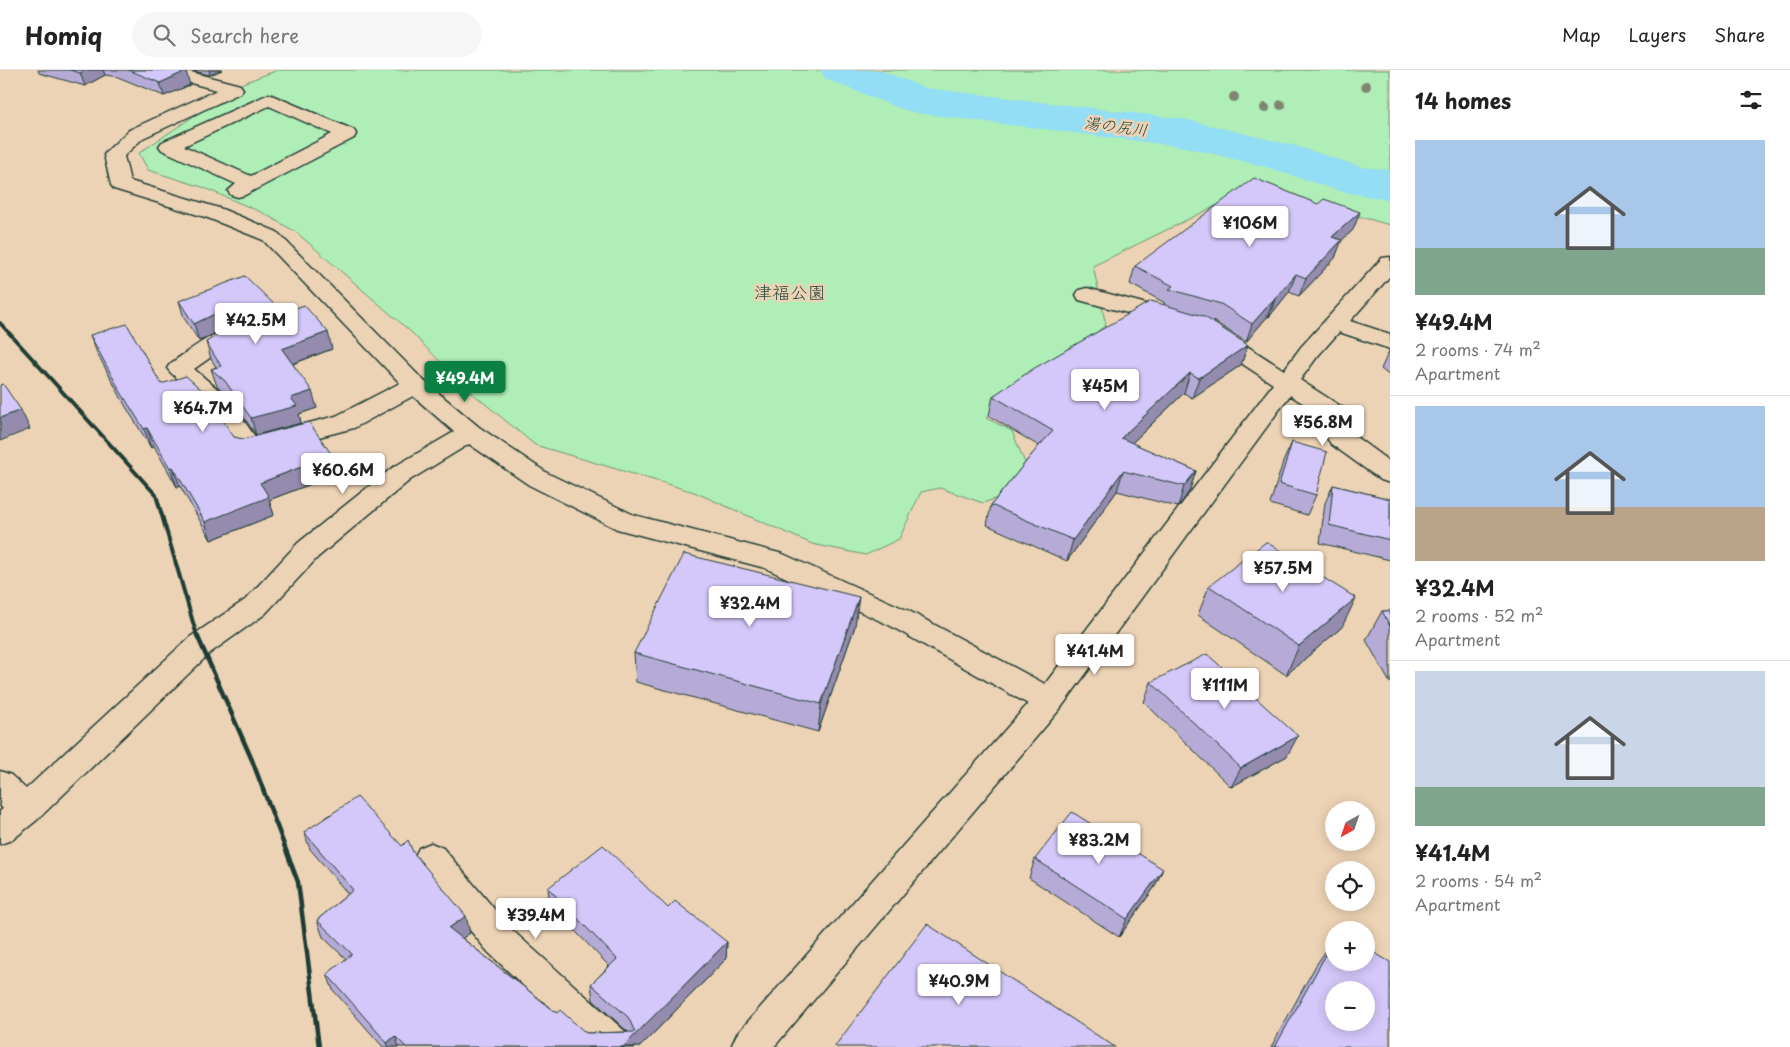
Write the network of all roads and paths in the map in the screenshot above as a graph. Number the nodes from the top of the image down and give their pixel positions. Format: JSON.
{"nodes":[{"id":1,"x":164,"y":70,"type":"edge"},
{"id":2,"x":234,"y":89,"type":"junction"},
{"id":3,"x":270,"y":99,"type":"junction"},
{"id":4,"x":1390,"y":262,"type":"edge"},
{"id":5,"x":1087,"y":295,"type":"dead end"},
{"id":6,"x":1142,"y":310,"type":"junction"},
{"id":7,"x":1335,"y":323,"type":"junction"},
{"id":8,"x":1117,"y":325,"type":"edge"},
{"id":9,"x":239,"y":333,"type":"edge"},
{"id":10,"x":1390,"y":342,"type":"edge"},
{"id":11,"x":1286,"y":383,"type":"junction"},
{"id":12,"x":415,"y":386,"type":"junction"},
{"id":13,"x":470,"y":433,"type":"junction"},
{"id":14,"x":1390,"y":474,"type":"edge"},
{"id":15,"x":1049,"y":701,"type":"junction"},
{"id":16,"x":0,"y":784,"type":"edge"},
{"id":17,"x":25,"y":810,"type":"junction"},
{"id":18,"x":0,"y":830,"type":"edge"},
{"id":19,"x":430,"y":858,"type":"dead end"},
{"id":20,"x":615,"y":1047,"type":"edge"},
{"id":21,"x":750,"y":1047,"type":"edge"}],
"edges":[{"from":1,"to":2,"type":"street"},
{"from":2,"to":3,"type":"street"},
{"from":2,"to":12,"type":"street"},
{"from":3,"to":3,"type":"street"},
{"from":4,"to":7,"type":"street"},
{"from":5,"to":6,"type":"street"},
{"from":6,"to":8,"type":"street"},
{"from":6,"to":11,"type":"street"},
{"from":7,"to":10,"type":"street"},
{"from":7,"to":11,"type":"street"},
{"from":9,"to":12,"type":"street"},
{"from":11,"to":14,"type":"street"},
{"from":11,"to":15,"type":"street"},
{"from":12,"to":13,"type":"street"},
{"from":13,"to":15,"type":"street"},
{"from":13,"to":17,"type":"street"},
{"from":15,"to":21,"type":"street"},
{"from":16,"to":17,"type":"street"},
{"from":17,"to":18,"type":"street"},
{"from":19,"to":20,"type":"street"}]}
